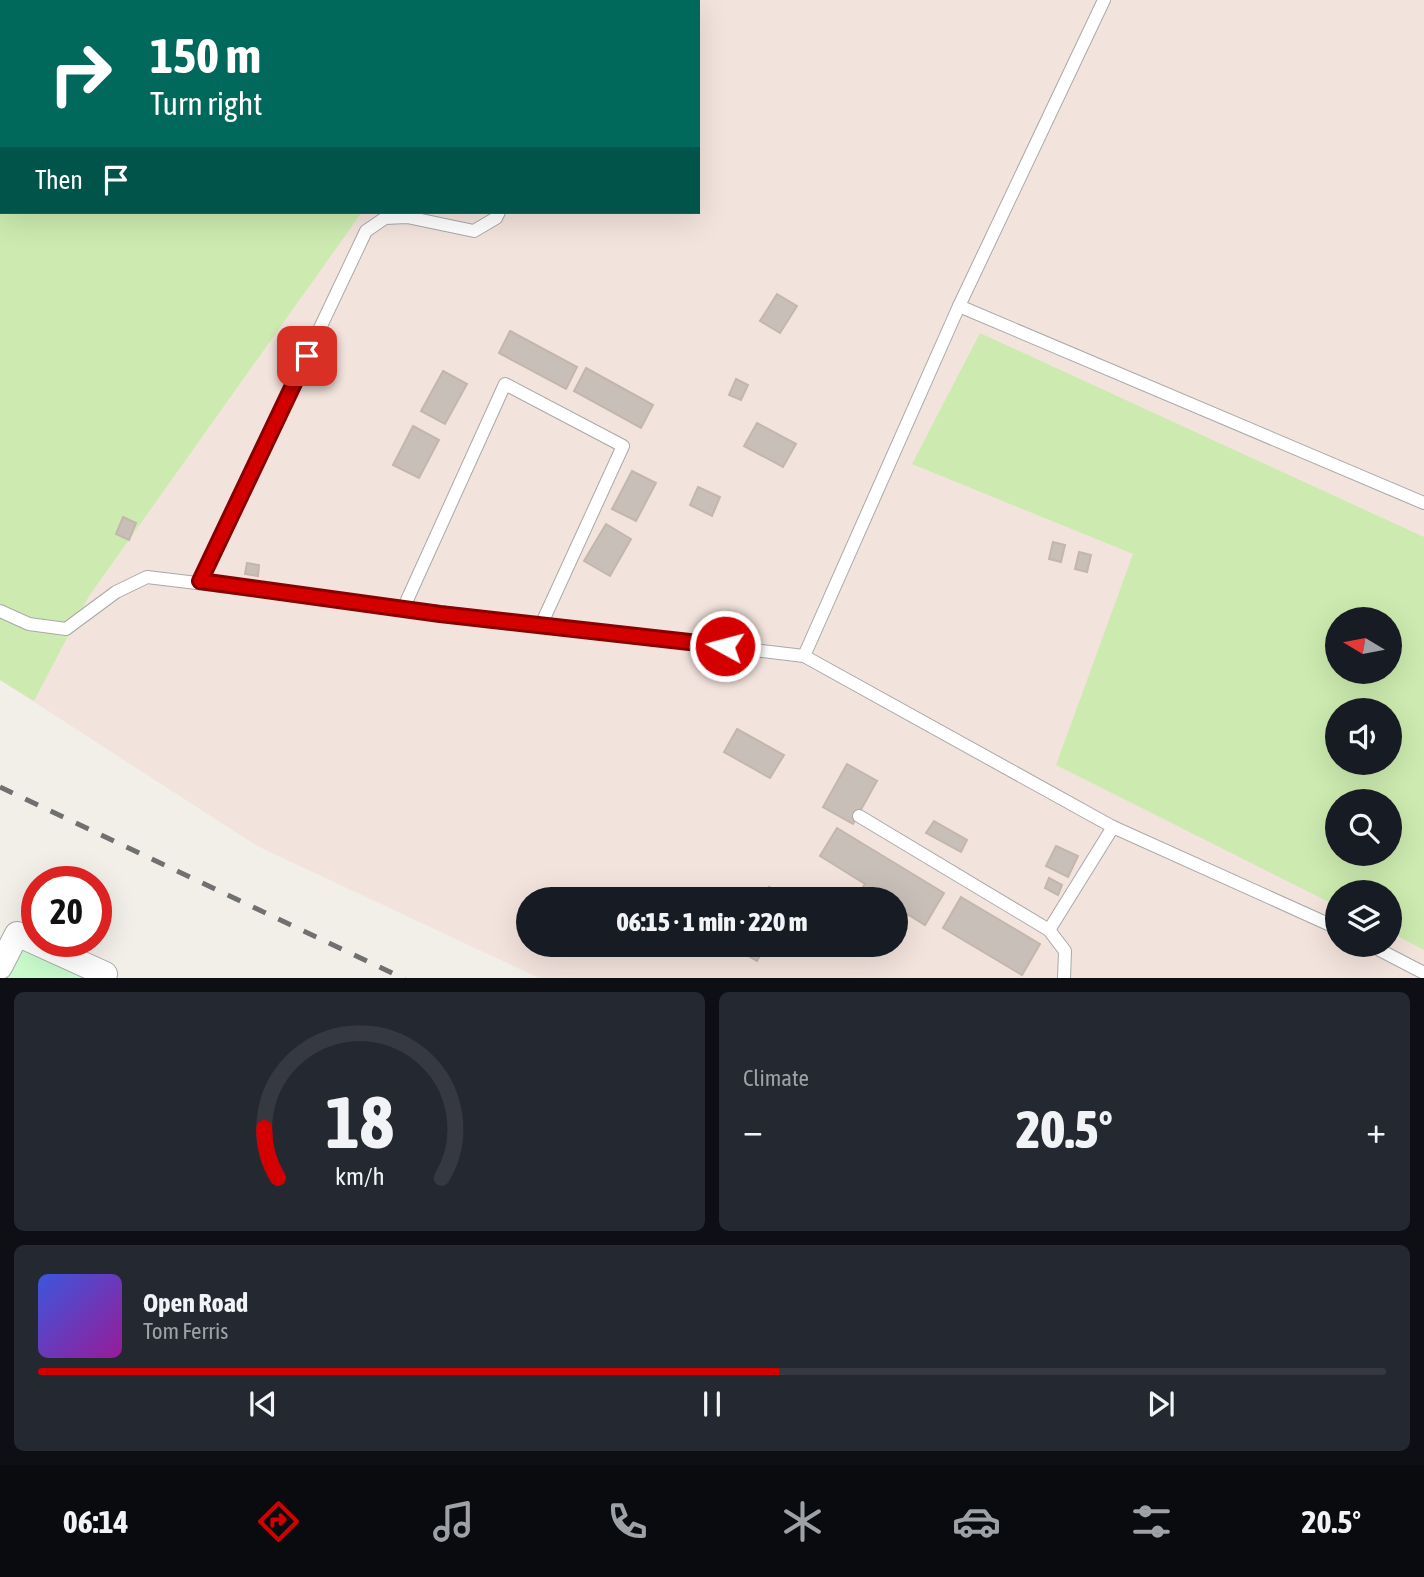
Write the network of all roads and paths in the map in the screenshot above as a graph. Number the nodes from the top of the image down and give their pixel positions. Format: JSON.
{"nodes":[{"id":1,"x":1104,"y":0,"type":"edge"},
{"id":2,"x":498,"y":214,"type":"edge"},
{"id":3,"x":959,"y":306,"type":"junction"},
{"id":4,"x":1424,"y":503,"type":"edge"},
{"id":5,"x":200,"y":581,"type":"junction"},
{"id":6,"x":403,"y":609,"type":"junction"},
{"id":7,"x":0,"y":611,"type":"edge"},
{"id":8,"x":541,"y":625,"type":"junction"},
{"id":9,"x":804,"y":656,"type":"junction"},
{"id":10,"x":859,"y":817,"type":"dead end"},
{"id":11,"x":1113,"y":827,"type":"junction"},
{"id":12,"x":1325,"y":923,"type":"edge"},
{"id":13,"x":1049,"y":930,"type":"junction"},
{"id":14,"x":1393,"y":957,"type":"edge"},
{"id":15,"x":0,"y":967,"type":"edge"},
{"id":16,"x":1424,"y":973,"type":"edge"},
{"id":17,"x":103,"y":978,"type":"edge"},
{"id":18,"x":1064,"y":978,"type":"edge"}],
"edges":[{"from":1,"to":3,"type":"lane"},
{"from":2,"to":5,"type":"lane"},
{"from":3,"to":4,"type":"lane"},
{"from":3,"to":9,"type":"lane"},
{"from":5,"to":6,"type":"lane"},
{"from":5,"to":7,"type":"lane"},
{"from":6,"to":8,"type":"lane"},
{"from":6,"to":8,"type":"lane"},
{"from":8,"to":9,"type":"lane"},
{"from":9,"to":11,"type":"lane"},
{"from":10,"to":13,"type":"lane"},
{"from":11,"to":12,"type":"lane"},
{"from":11,"to":13,"type":"lane"},
{"from":13,"to":18,"type":"lane"},
{"from":14,"to":16,"type":"lane"},
{"from":15,"to":17,"type":"street"}]}
